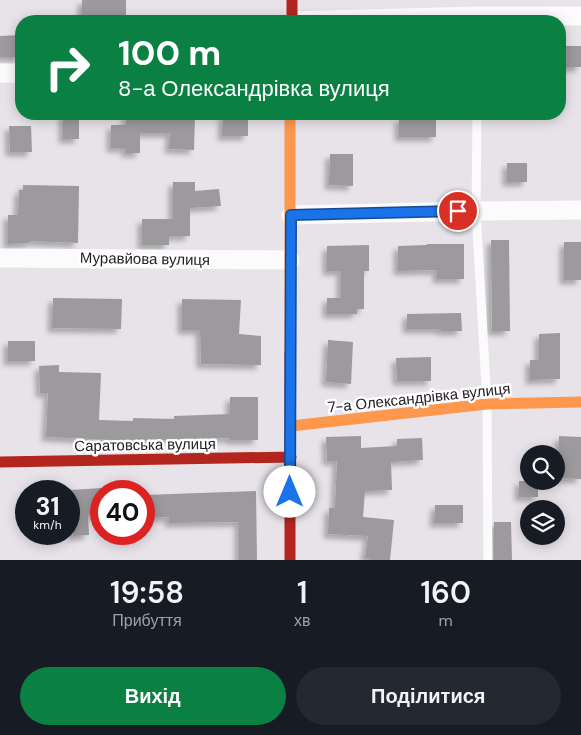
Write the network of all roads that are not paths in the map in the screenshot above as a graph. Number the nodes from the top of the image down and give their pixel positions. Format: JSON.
{"nodes":[{"id":1,"x":292,"y":0,"type":"edge"},
{"id":2,"x":292,"y":15,"type":"edge"},
{"id":3,"x":566,"y":16,"type":"edge"},
{"id":4,"x":581,"y":16,"type":"edge"},
{"id":5,"x":0,"y":73,"type":"edge"},
{"id":6,"x":15,"y":73,"type":"edge"},
{"id":7,"x":290,"y":120,"type":"edge"},
{"id":8,"x":477,"y":120,"type":"edge"},
{"id":9,"x":476,"y":210,"type":"junction"},
{"id":10,"x":581,"y":210,"type":"edge"},
{"id":11,"x":291,"y":215,"type":"junction"},
{"id":12,"x":0,"y":258,"type":"edge"},
{"id":13,"x":290,"y":260,"type":"junction"},
{"id":14,"x":581,"y":402,"type":"edge"},
{"id":15,"x":487,"y":404,"type":"junction"},
{"id":16,"x":291,"y":426,"type":"junction"},
{"id":17,"x":290,"y":457,"type":"junction"},
{"id":18,"x":0,"y":462,"type":"edge"},
{"id":19,"x":290,"y":560,"type":"edge"},
{"id":20,"x":488,"y":560,"type":"edge"}],
"edges":[{"from":1,"to":2,"type":"street"},
{"from":3,"to":4,"type":"street"},
{"from":5,"to":6,"type":"street"},
{"from":7,"to":11,"type":"street"},
{"from":8,"to":9,"type":"lane"},
{"from":9,"to":10,"type":"street"},
{"from":9,"to":11,"type":"street"},
{"from":9,"to":15,"type":"lane"},
{"from":11,"to":13,"type":"street"},
{"from":12,"to":13,"type":"street","name":"Муравйова вулиця"},
{"from":13,"to":16,"type":"street"},
{"from":14,"to":15,"type":"street","name":"7-а Олександрівка вулиця"},
{"from":15,"to":16,"type":"street","name":"7-а Олександрівка вулиця"},
{"from":15,"to":20,"type":"lane"},
{"from":16,"to":17,"type":"street"},
{"from":17,"to":18,"type":"street","name":"Саратовська вулиця"},
{"from":17,"to":19,"type":"street"}]}
